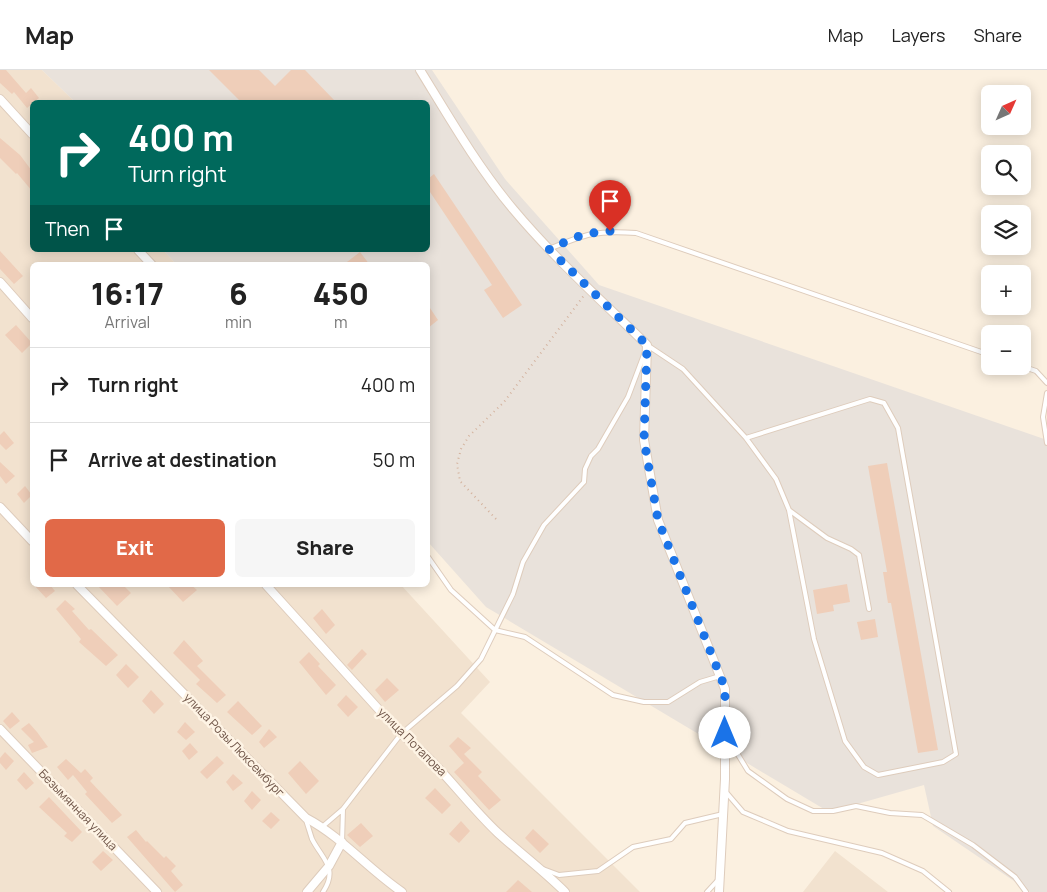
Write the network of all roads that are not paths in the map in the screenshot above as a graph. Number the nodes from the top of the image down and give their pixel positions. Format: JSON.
{"nodes":[{"id":1,"x":420,"y":70,"type":"edge"},
{"id":2,"x":0,"y":99,"type":"edge"},
{"id":3,"x":30,"y":132,"type":"edge"},
{"id":4,"x":549,"y":249,"type":"junction"},
{"id":5,"x":140,"y":252,"type":"edge"},
{"id":6,"x":149,"y":262,"type":"edge"},
{"id":7,"x":0,"y":282,"type":"edge"},
{"id":8,"x":30,"y":316,"type":"edge"},
{"id":9,"x":647,"y":345,"type":"junction"},
{"id":10,"x":981,"y":353,"type":"edge"},
{"id":11,"x":1031,"y":370,"type":"edge"},
{"id":12,"x":1047,"y":383,"type":"edge"},
{"id":13,"x":1047,"y":393,"type":"edge"},
{"id":14,"x":746,"y":438,"type":"junction"},
{"id":15,"x":1047,"y":443,"type":"edge"},
{"id":16,"x":0,"y":507,"type":"edge"},
{"id":17,"x":789,"y":510,"type":"junction"},
{"id":18,"x":30,"y":539,"type":"edge"},
{"id":19,"x":430,"y":561,"type":"edge"},
{"id":20,"x":79,"y":587,"type":"edge"},
{"id":21,"x":268,"y":587,"type":"edge"},
{"id":22,"x":869,"y":609,"type":"dead end"},
{"id":23,"x":495,"y":630,"type":"junction"},
{"id":24,"x":720,"y":675,"type":"junction"},
{"id":25,"x":0,"y":729,"type":"edge"},
{"id":26,"x":725,"y":733,"type":"junction"},
{"id":27,"x":401,"y":734,"type":"junction"},
{"id":28,"x":725,"y":791,"type":"junction"},
{"id":29,"x":343,"y":809,"type":"junction"},
{"id":30,"x":724,"y":814,"type":"junction"},
{"id":31,"x":306,"y":818,"type":"junction"},
{"id":32,"x":322,"y":827,"type":"junction"},
{"id":33,"x":342,"y":842,"type":"junction"},
{"id":34,"x":329,"y":866,"type":"junction"},
{"id":35,"x":541,"y":868,"type":"junction"},
{"id":36,"x":720,"y":877,"type":"junction"},
{"id":37,"x":720,"y":891,"type":"edge"},
{"id":38,"x":157,"y":892,"type":"edge"},
{"id":39,"x":307,"y":892,"type":"edge"},
{"id":40,"x":323,"y":892,"type":"edge"},
{"id":41,"x":402,"y":892,"type":"edge"},
{"id":42,"x":565,"y":892,"type":"edge"},
{"id":43,"x":707,"y":892,"type":"edge"},
{"id":44,"x":949,"y":892,"type":"edge"},
{"id":45,"x":1026,"y":892,"type":"edge"}],
"edges":[{"from":1,"to":4,"type":"street"},
{"from":2,"to":3,"type":"street"},
{"from":4,"to":9,"type":"street"},
{"from":4,"to":10,"type":"lane"},
{"from":5,"to":6,"type":"street"},
{"from":7,"to":8,"type":"street"},
{"from":9,"to":14,"type":"lane"},
{"from":9,"to":23,"type":"lane"},
{"from":9,"to":24,"type":"street"},
{"from":11,"to":12,"type":"lane"},
{"from":13,"to":15,"type":"lane"},
{"from":14,"to":17,"type":"lane"},
{"from":14,"to":17,"type":"lane"},
{"from":16,"to":18,"type":"street"},
{"from":17,"to":22,"type":"lane"},
{"from":19,"to":23,"type":"lane"},
{"from":20,"to":31,"type":"street","name":"улица Розы Люксембург"},
{"from":21,"to":27,"type":"street","name":"улица Потапова"},
{"from":23,"to":24,"type":"lane"},
{"from":23,"to":27,"type":"lane"},
{"from":24,"to":26,"type":"street"},
{"from":25,"to":38,"type":"street","name":"Безымянная улица"},
{"from":26,"to":28,"type":"street"},
{"from":26,"to":45,"type":"lane"},
{"from":27,"to":29,"type":"lane"},
{"from":27,"to":35,"type":"street","name":"улица Потапова"},
{"from":28,"to":30,"type":"street"},
{"from":28,"to":44,"type":"lane"},
{"from":29,"to":32,"type":"lane"},
{"from":29,"to":33,"type":"lane"},
{"from":30,"to":35,"type":"lane"},
{"from":30,"to":36,"type":"street"},
{"from":31,"to":32,"type":"street","name":"улица Розы Люксембург"},
{"from":31,"to":34,"type":"lane"},
{"from":32,"to":33,"type":"street","name":"улица Розы Люксембург"},
{"from":33,"to":34,"type":"street"},
{"from":33,"to":41,"type":"street","name":"улица Розы Люксембург"},
{"from":34,"to":39,"type":"street"},
{"from":34,"to":40,"type":"lane"},
{"from":35,"to":42,"type":"street","name":"улица Потапова"},
{"from":36,"to":37,"type":"street"},
{"from":36,"to":43,"type":"lane"}]}
